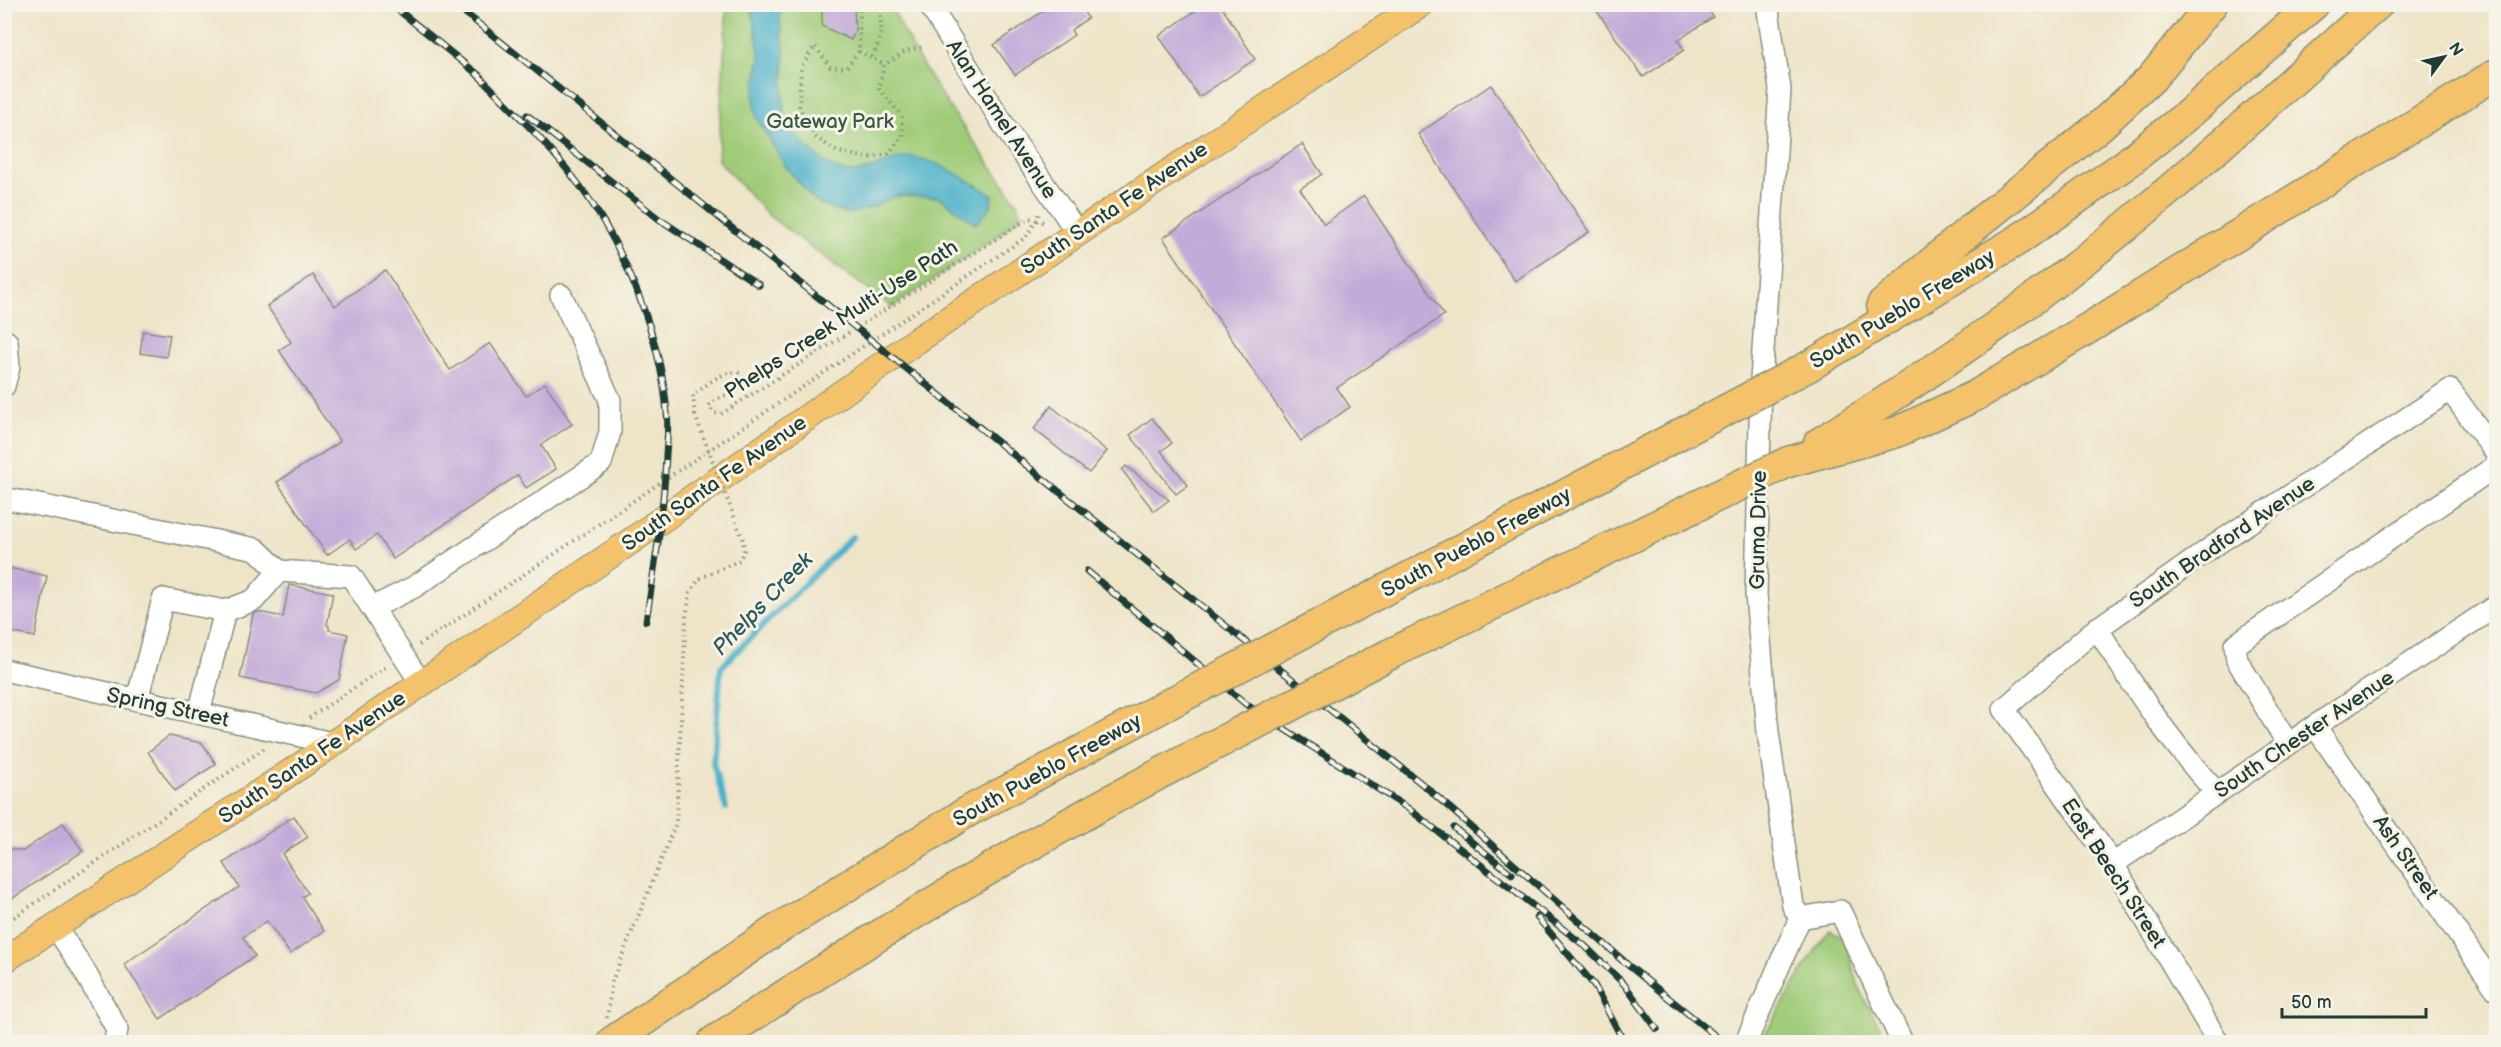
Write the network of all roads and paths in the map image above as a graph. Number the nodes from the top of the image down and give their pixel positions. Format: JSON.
{"nodes":[{"id":1,"x":858,"y":4,"type":"edge"},
{"id":2,"x":877,"y":4,"type":"edge"},
{"id":3,"x":929,"y":4,"type":"edge"},
{"id":4,"x":1421,"y":4,"type":"edge"},
{"id":5,"x":1767,"y":4,"type":"edge"},
{"id":6,"x":2212,"y":4,"type":"edge"},
{"id":7,"x":2314,"y":4,"type":"edge"},
{"id":8,"x":2378,"y":4,"type":"edge"},
{"id":9,"x":1395,"y":12,"type":"edge"},
{"id":10,"x":921,"y":47,"type":"dead end"},
{"id":11,"x":859,"y":51,"type":"junction"},
{"id":12,"x":872,"y":57,"type":"junction"},
{"id":13,"x":884,"y":65,"type":"junction"},
{"id":14,"x":2496,"y":74,"type":"edge"},
{"id":15,"x":2483,"y":87,"type":"edge"},
{"id":16,"x":1039,"y":207,"type":"dead end"},
{"id":17,"x":1037,"y":220,"type":"junction"},
{"id":18,"x":1077,"y":232,"type":"junction"},
{"id":19,"x":561,"y":295,"type":"dead end"},
{"id":20,"x":6,"y":341,"type":"edge"},
{"id":21,"x":1811,"y":365,"type":"junction"},
{"id":22,"x":4,"y":386,"type":"edge"},
{"id":23,"x":2496,"y":453,"type":"edge"},
{"id":24,"x":1788,"y":462,"type":"junction"},
{"id":25,"x":2496,"y":466,"type":"edge"},
{"id":26,"x":4,"y":498,"type":"edge"},
{"id":27,"x":279,"y":571,"type":"junction"},
{"id":28,"x":2496,"y":606,"type":"edge"},
{"id":29,"x":372,"y":608,"type":"junction"},
{"id":30,"x":225,"y":611,"type":"junction"},
{"id":31,"x":2097,"y":628,"type":"junction"},
{"id":32,"x":403,"y":656,"type":"junction"},
{"id":33,"x":4,"y":670,"type":"edge"},
{"id":34,"x":421,"y":683,"type":"junction"},
{"id":35,"x":137,"y":700,"type":"junction"},
{"id":36,"x":2004,"y":709,"type":"joint"},
{"id":37,"x":199,"y":713,"type":"junction"},
{"id":38,"x":2315,"y":726,"type":"junction"},
{"id":39,"x":287,"y":733,"type":"junction"},
{"id":40,"x":332,"y":743,"type":"junction"},
{"id":41,"x":2288,"y":744,"type":"junction"},
{"id":42,"x":2217,"y":793,"type":"junction"},
{"id":43,"x":2113,"y":864,"type":"junction"},
{"id":44,"x":1800,"y":918,"type":"junction"},
{"id":45,"x":4,"y":924,"type":"edge"},
{"id":46,"x":55,"y":926,"type":"junction"},
{"id":47,"x":4,"y":960,"type":"edge"},
{"id":48,"x":2496,"y":989,"type":"edge"},
{"id":49,"x":609,"y":1032,"type":"edge"},
{"id":50,"x":115,"y":1042,"type":"edge"},
{"id":51,"x":713,"y":1042,"type":"edge"},
{"id":52,"x":1746,"y":1042,"type":"edge"},
{"id":53,"x":1902,"y":1042,"type":"edge"},
{"id":54,"x":2218,"y":1042,"type":"edge"}],
"edges":[{"from":1,"to":11,"type":"path"},
{"from":2,"to":12,"type":"path"},
{"from":3,"to":18,"type":"street","name":"Alan Hamel Avenue"},
{"from":4,"to":9,"type":"main road","name":"South Santa Fe Avenue"},
{"from":5,"to":44,"type":"street","name":"Gruma Drive"},
{"from":6,"to":21,"type":"highway"},
{"from":7,"to":21,"type":"highway","name":"South Pueblo Freeway"},
{"from":8,"to":24,"type":"highway"},
{"from":9,"to":18,"type":"main road","name":"South Santa Fe Avenue"},
{"from":10,"to":13,"type":"path"},
{"from":11,"to":12,"type":"path"},
{"from":11,"to":13,"type":"path"},
{"from":12,"to":13,"type":"path"},
{"from":14,"to":15,"type":"highway"},
{"from":15,"to":24,"type":"highway"},
{"from":16,"to":17,"type":"path"},
{"from":17,"to":18,"type":"path"},
{"from":17,"to":32,"type":"path"},
{"from":17,"to":49,"type":"path","name":"Phelps Creek Multi-Use Path","bridge":true},
{"from":18,"to":34,"type":"main road","name":"South Santa Fe Avenue"},
{"from":19,"to":29,"type":"street"},
{"from":20,"to":22,"type":"street"},
{"from":21,"to":49,"type":"highway","name":"South Pueblo Freeway","bridge":true},
{"from":23,"to":31,"type":"street","name":"South Bradford Avenue"},
{"from":24,"to":51,"type":"highway","bridge":true},
{"from":25,"to":41,"type":"street"},
{"from":26,"to":27,"type":"street"},
{"from":27,"to":29,"type":"street"},
{"from":27,"to":30,"type":"street"},
{"from":28,"to":38,"type":"street","name":"South Chester Avenue"},
{"from":29,"to":32,"type":"street"},
{"from":30,"to":35,"type":"street"},
{"from":30,"to":37,"type":"street"},
{"from":31,"to":36,"type":"street","name":"South Bradford Avenue"},
{"from":31,"to":42,"type":"street"},
{"from":32,"to":34,"type":"street"},
{"from":32,"to":39,"type":"path"},
{"from":33,"to":35,"type":"street","name":"Spring Street"},
{"from":34,"to":40,"type":"main road","name":"South Santa Fe Avenue"},
{"from":35,"to":37,"type":"street","name":"Spring Street"},
{"from":36,"to":43,"type":"street","name":"East Beech Street"},
{"from":37,"to":39,"type":"street","name":"Spring Street"},
{"from":38,"to":41,"type":"street","name":"South Chester Avenue"},
{"from":38,"to":48,"type":"street","name":"Ash Street"},
{"from":39,"to":40,"type":"street","name":"Spring Street"},
{"from":39,"to":45,"type":"path"},
{"from":40,"to":46,"type":"main road","name":"South Santa Fe Avenue"},
{"from":41,"to":42,"type":"street","name":"South Chester Avenue"},
{"from":42,"to":43,"type":"street","name":"South Chester Avenue"},
{"from":43,"to":54,"type":"street","name":"East Beech Street"},
{"from":44,"to":52,"type":"street"},
{"from":44,"to":53,"type":"street"},
{"from":46,"to":47,"type":"main road","name":"South Santa Fe Avenue"},
{"from":46,"to":50,"type":"street"}]}
